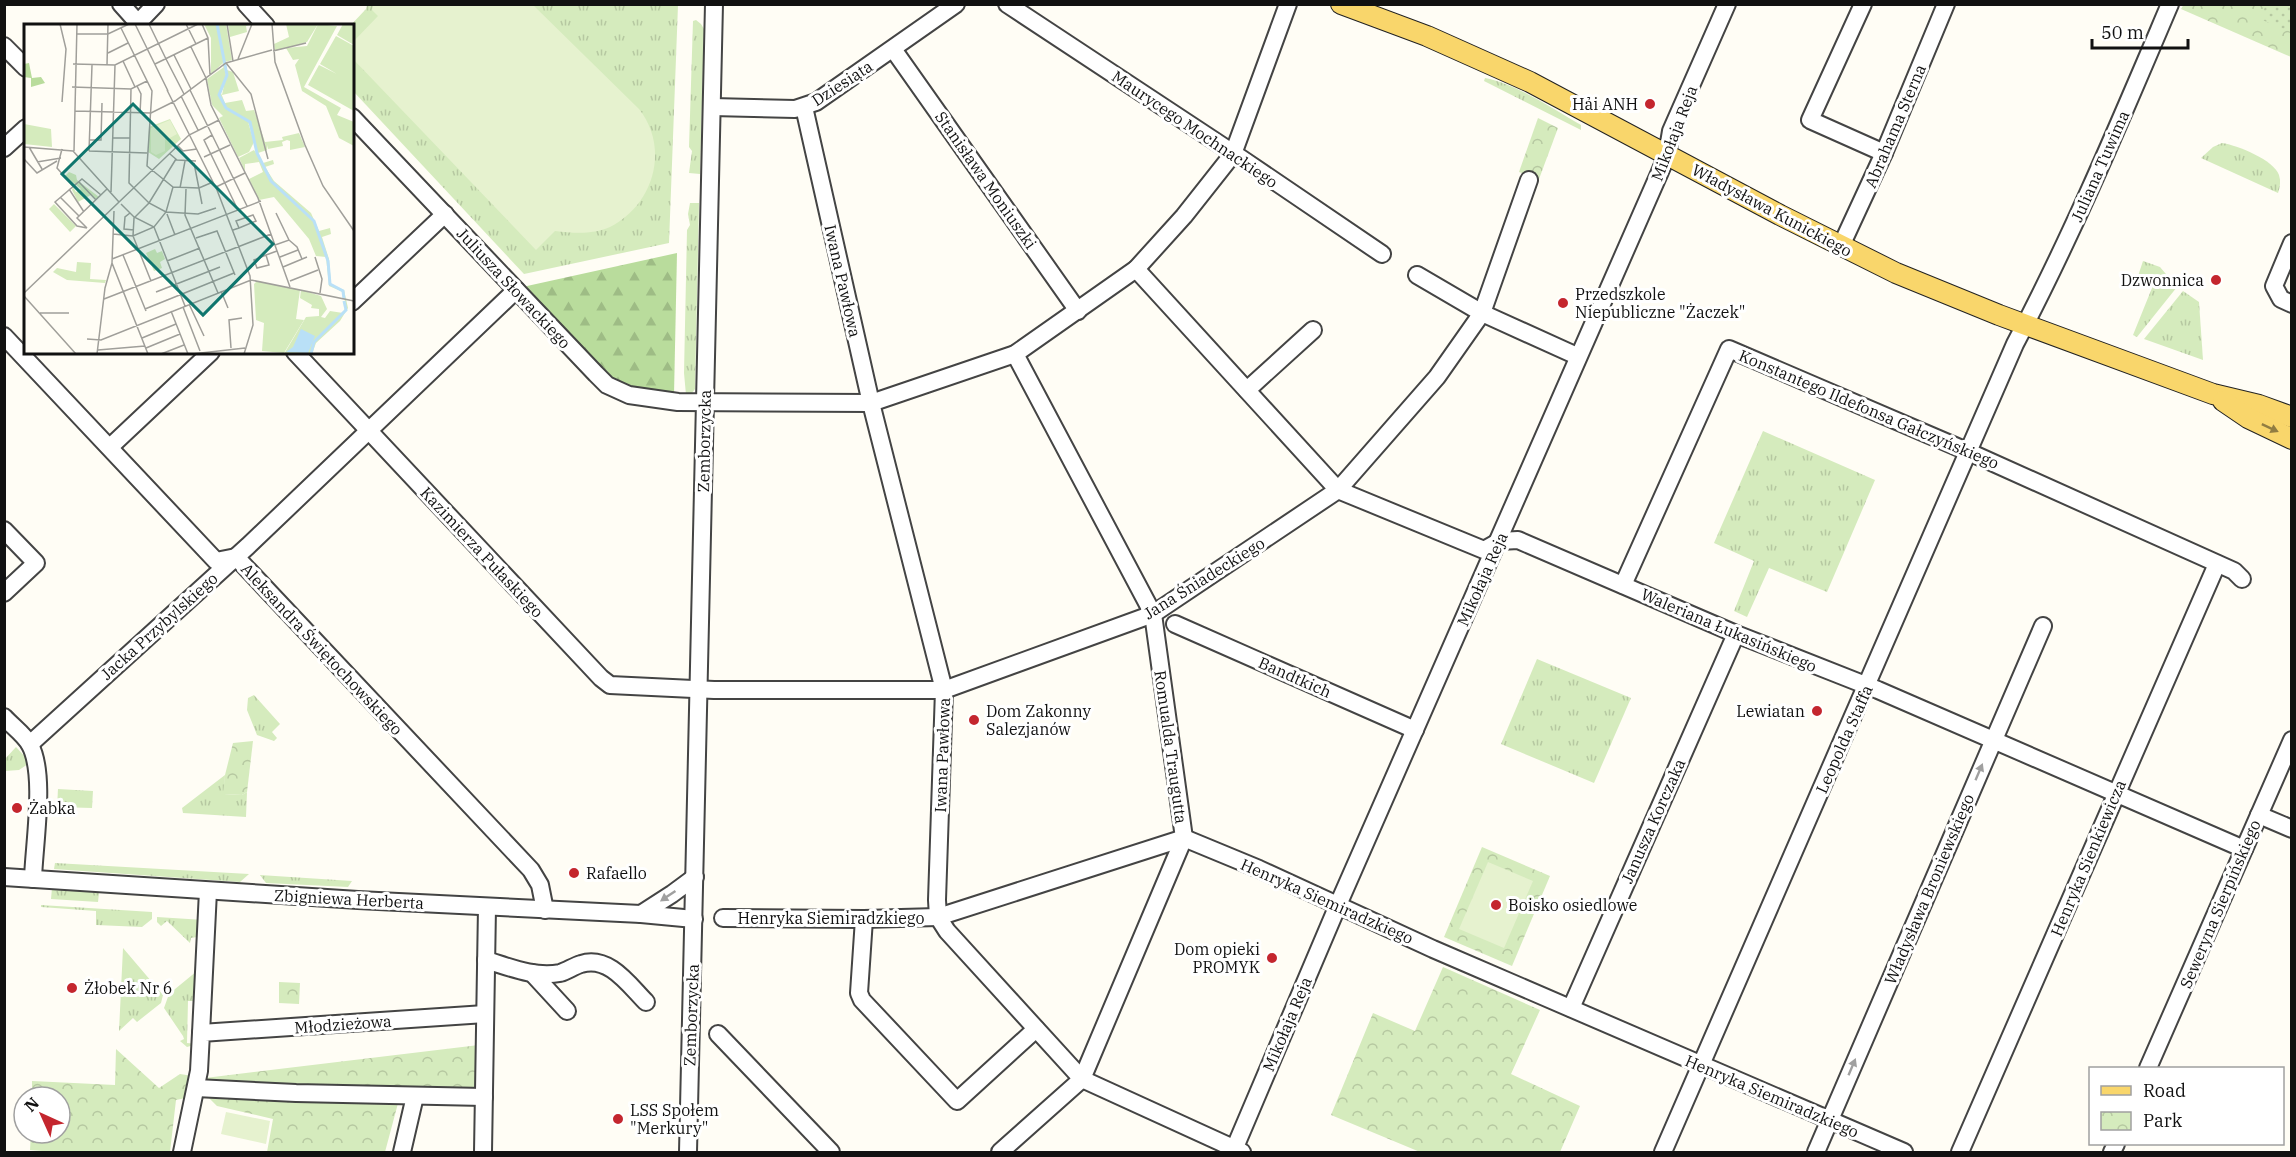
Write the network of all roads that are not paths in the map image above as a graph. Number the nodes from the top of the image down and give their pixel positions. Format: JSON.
{"nodes":[{"id":1,"x":121,"y":4,"type":"edge"},
{"id":2,"x":156,"y":4,"type":"edge"},
{"id":3,"x":246,"y":4,"type":"edge"},
{"id":4,"x":714,"y":4,"type":"edge"},
{"id":5,"x":956,"y":4,"type":"edge"},
{"id":6,"x":1007,"y":4,"type":"edge"},
{"id":7,"x":1288,"y":4,"type":"edge"},
{"id":8,"x":1863,"y":4,"type":"edge"},
{"id":9,"x":1946,"y":4,"type":"edge"},
{"id":10,"x":2170,"y":4,"type":"edge"},
{"id":11,"x":1352,"y":6,"type":"edge"},
{"id":12,"x":1722,"y":6,"type":"edge"},
{"id":13,"x":136,"y":24,"type":"edge"},
{"id":14,"x":264,"y":24,"type":"edge"},
{"id":15,"x":4,"y":46,"type":"edge"},
{"id":16,"x":893,"y":49,"type":"junction"},
{"id":17,"x":24,"y":66,"type":"edge"},
{"id":18,"x":712,"y":107,"type":"junction"},
{"id":19,"x":804,"y":107,"type":"junction"},
{"id":20,"x":354,"y":119,"type":"edge"},
{"id":21,"x":24,"y":131,"type":"edge"},
{"id":22,"x":4,"y":148,"type":"edge"},
{"id":23,"x":1884,"y":153,"type":"junction"},
{"id":24,"x":1233,"y":154,"type":"junction"},
{"id":25,"x":1667,"y":154,"type":"junction"},
{"id":26,"x":1530,"y":180,"type":"dead end"},
{"id":27,"x":445,"y":214,"type":"junction"},
{"id":28,"x":2292,"y":243,"type":"edge"},
{"id":29,"x":1841,"y":246,"type":"junction"},
{"id":30,"x":1382,"y":254,"type":"dead end"},
{"id":31,"x":1136,"y":269,"type":"junction"},
{"id":32,"x":1417,"y":275,"type":"dead end"},
{"id":33,"x":516,"y":290,"type":"junction"},
{"id":34,"x":354,"y":300,"type":"edge"},
{"id":35,"x":2292,"y":304,"type":"edge"},
{"id":36,"x":1078,"y":311,"type":"junction"},
{"id":37,"x":1482,"y":313,"type":"junction"},
{"id":38,"x":2025,"y":325,"type":"junction"},
{"id":39,"x":1313,"y":330,"type":"dead end"},
{"id":40,"x":4,"y":336,"type":"edge"},
{"id":41,"x":209,"y":354,"type":"edge"},
{"id":42,"x":298,"y":354,"type":"edge"},
{"id":43,"x":1015,"y":354,"type":"junction"},
{"id":44,"x":1577,"y":356,"type":"junction"},
{"id":45,"x":1247,"y":390,"type":"junction"},
{"id":46,"x":2213,"y":394,"type":"junction"},
{"id":47,"x":705,"y":403,"type":"junction"},
{"id":48,"x":871,"y":403,"type":"junction"},
{"id":49,"x":2292,"y":417,"type":"edge"},
{"id":50,"x":369,"y":431,"type":"junction"},
{"id":51,"x":2292,"y":438,"type":"edge"},
{"id":52,"x":110,"y":447,"type":"junction"},
{"id":53,"x":1969,"y":452,"type":"junction"},
{"id":54,"x":1338,"y":490,"type":"junction"},
{"id":55,"x":4,"y":530,"type":"edge"},
{"id":56,"x":1500,"y":541,"type":"junction"},
{"id":57,"x":236,"y":557,"type":"junction"},
{"id":58,"x":2217,"y":564,"type":"junction"},
{"id":59,"x":2242,"y":579,"type":"dead end"},
{"id":60,"x":1623,"y":585,"type":"junction"},
{"id":61,"x":4,"y":593,"type":"edge"},
{"id":62,"x":1154,"y":614,"type":"junction"},
{"id":63,"x":1175,"y":624,"type":"dead end"},
{"id":64,"x":2043,"y":626,"type":"dead end"},
{"id":65,"x":1736,"y":634,"type":"junction"},
{"id":66,"x":1867,"y":687,"type":"junction"},
{"id":67,"x":698,"y":689,"type":"junction"},
{"id":68,"x":944,"y":690,"type":"junction"},
{"id":69,"x":4,"y":717,"type":"edge"},
{"id":70,"x":1415,"y":730,"type":"junction"},
{"id":71,"x":1992,"y":741,"type":"junction"},
{"id":72,"x":30,"y":744,"type":"junction"},
{"id":73,"x":2290,"y":747,"type":"edge"},
{"id":74,"x":2116,"y":794,"type":"junction"},
{"id":75,"x":2259,"y":815,"type":"junction"},
{"id":76,"x":2292,"y":829,"type":"edge"},
{"id":77,"x":1184,"y":838,"type":"junction"},
{"id":78,"x":2244,"y":849,"type":"junction"},
{"id":79,"x":4,"y":877,"type":"edge"},
{"id":80,"x":694,"y":877,"type":"junction"},
{"id":81,"x":33,"y":879,"type":"junction"},
{"id":82,"x":208,"y":891,"type":"junction"},
{"id":83,"x":1338,"y":905,"type":"junction"},
{"id":84,"x":487,"y":907,"type":"junction"},
{"id":85,"x":545,"y":910,"type":"junction"},
{"id":86,"x":641,"y":914,"type":"junction"},
{"id":87,"x":938,"y":917,"type":"junction"},
{"id":88,"x":723,"y":918,"type":"dead end"},
{"id":89,"x":694,"y":919,"type":"junction"},
{"id":90,"x":864,"y":919,"type":"junction"},
{"id":91,"x":486,"y":960,"type":"junction"},
{"id":92,"x":532,"y":973,"type":"junction"},
{"id":93,"x":646,"y":1002,"type":"dead end"},
{"id":94,"x":1571,"y":1008,"type":"junction"},
{"id":95,"x":567,"y":1011,"type":"dead end"},
{"id":96,"x":485,"y":1014,"type":"junction"},
{"id":97,"x":1036,"y":1029,"type":"junction"},
{"id":98,"x":201,"y":1033,"type":"junction"},
{"id":99,"x":718,"y":1034,"type":"dead end"},
{"id":100,"x":1701,"y":1065,"type":"junction"},
{"id":101,"x":2148,"y":1067,"type":"edge"},
{"id":102,"x":1082,"y":1079,"type":"junction"},
{"id":103,"x":196,"y":1088,"type":"junction"},
{"id":104,"x":415,"y":1096,"type":"junction"},
{"id":105,"x":484,"y":1097,"type":"junction"},
{"id":106,"x":1829,"y":1121,"type":"junction"},
{"id":107,"x":1237,"y":1151,"type":"edge"},
{"id":108,"x":182,"y":1152,"type":"edge"},
{"id":109,"x":402,"y":1152,"type":"edge"},
{"id":110,"x":483,"y":1152,"type":"edge"},
{"id":111,"x":688,"y":1152,"type":"edge"},
{"id":112,"x":831,"y":1152,"type":"edge"},
{"id":113,"x":1000,"y":1152,"type":"edge"},
{"id":114,"x":1663,"y":1152,"type":"edge"},
{"id":115,"x":1816,"y":1152,"type":"edge"},
{"id":116,"x":1904,"y":1152,"type":"edge"},
{"id":117,"x":1960,"y":1152,"type":"edge"}],
"edges":[{"from":1,"to":13,"type":"street"},
{"from":2,"to":13,"type":"street"},
{"from":3,"to":14,"type":"street"},
{"from":4,"to":18,"type":"street","name":"Zemborzycka"},
{"from":5,"to":16,"type":"street","name":"Dziesiąta"},
{"from":6,"to":24,"type":"street","name":"Maurycego Mochnackiego"},
{"from":7,"to":24,"type":"street","name":"Juliusza Słowackiego"},
{"from":8,"to":23,"type":"street"},
{"from":9,"to":23,"type":"street","name":"Abrahama Sterna"},
{"from":10,"to":38,"type":"street","name":"Juliana Tuwima"},
{"from":11,"to":25,"type":"main road","name":"Władysława Kunickiego"},
{"from":12,"to":25,"type":"street","name":"Mikołaja Reja"},
{"from":15,"to":17,"type":"street"},
{"from":16,"to":19,"type":"street","name":"Dziesiąta"},
{"from":16,"to":36,"type":"street","name":"Stanisława Moniuszki"},
{"from":18,"to":19,"type":"street","name":"Dziesiąta"},
{"from":18,"to":47,"type":"street","name":"Zemborzycka"},
{"from":19,"to":48,"type":"street","name":"Iwana Pawłowa"},
{"from":20,"to":27,"type":"street","name":"Juliusza Słowackiego"},
{"from":21,"to":22,"type":"street"},
{"from":23,"to":29,"type":"street","name":"Abrahama Sterna"},
{"from":24,"to":30,"type":"street","name":"Maurycego Mochnackiego"},
{"from":24,"to":31,"type":"street","name":"Juliusza Słowackiego"},
{"from":25,"to":29,"type":"main road","name":"Władysława Kunickiego"},
{"from":25,"to":44,"type":"street","name":"Mikołaja Reja"},
{"from":26,"to":37,"type":"street","name":"Jana Śniadeckiego"},
{"from":27,"to":33,"type":"street","name":"Juliusza Słowackiego"},
{"from":27,"to":34,"type":"street"},
{"from":28,"to":35,"type":"street"},
{"from":29,"to":38,"type":"main road","name":"Władysława Kunickiego"},
{"from":31,"to":36,"type":"street","name":"Juliusza Słowackiego"},
{"from":31,"to":45,"type":"street","name":"Waleriana Łukasińskiego"},
{"from":32,"to":37,"type":"street"},
{"from":33,"to":47,"type":"street","name":"Juliusza Słowackiego"},
{"from":33,"to":50,"type":"street","name":"Jacka Przybylskiego"},
{"from":36,"to":43,"type":"street","name":"Juliusza Słowackiego"},
{"from":37,"to":44,"type":"street"},
{"from":37,"to":54,"type":"street","name":"Jana Śniadeckiego"},
{"from":38,"to":46,"type":"main road","name":"Władysława Kunickiego"},
{"from":38,"to":53,"type":"street","name":"Leopolda Staffa"},
{"from":39,"to":45,"type":"street"},
{"from":40,"to":52,"type":"street","name":"Aleksandra Świętochowskiego"},
{"from":41,"to":52,"type":"street"},
{"from":42,"to":50,"type":"street","name":"Kazimierza Pułaskiego"},
{"from":43,"to":48,"type":"street","name":"Juliusza Słowackiego"},
{"from":43,"to":62,"type":"street","name":"Romualda Traugutta"},
{"from":44,"to":56,"type":"street","name":"Mikołaja Reja"},
{"from":45,"to":54,"type":"street","name":"Waleriana Łukasińskiego"},
{"from":46,"to":49,"type":"main road","name":"Władysława Kunickiego"},
{"from":46,"to":51,"type":"main road","name":"Władysława Kunickiego","one_way":true},
{"from":47,"to":48,"type":"street","name":"Juliusza Słowackiego"},
{"from":47,"to":67,"type":"street","name":"Zemborzycka"},
{"from":48,"to":68,"type":"street","name":"Iwana Pawłowa"},
{"from":50,"to":57,"type":"street","name":"Jacka Przybylskiego"},
{"from":50,"to":67,"type":"street","name":"Kazimierza Pułaskiego"},
{"from":52,"to":57,"type":"street","name":"Aleksandra Świętochowskiego"},
{"from":53,"to":58,"type":"street","name":"Konstantego Ildefonsa Gałczyńskiego"},
{"from":53,"to":60,"type":"street","name":"Konstantego Ildefonsa Gałczyńskiego"},
{"from":53,"to":66,"type":"street","name":"Leopolda Staffa"},
{"from":54,"to":56,"type":"street","name":"Waleriana Łukasińskiego"},
{"from":54,"to":62,"type":"street","name":"Jana Śniadeckiego"},
{"from":55,"to":61,"type":"street"},
{"from":56,"to":60,"type":"street","name":"Waleriana Łukasińskiego"},
{"from":56,"to":70,"type":"street","name":"Mikołaja Reja"},
{"from":57,"to":72,"type":"street","name":"Jacka Przybylskiego"},
{"from":57,"to":85,"type":"street","name":"Aleksandra Świętochowskiego"},
{"from":58,"to":59,"type":"street","name":"Konstantego Ildefonsa Gałczyńskiego"},
{"from":58,"to":74,"type":"street","name":"Henryka Sienkiewicza"},
{"from":60,"to":65,"type":"street","name":"Waleriana Łukasińskiego"},
{"from":62,"to":68,"type":"street","name":"Jana Śniadeckiego"},
{"from":62,"to":77,"type":"street","name":"Romualda Traugutta"},
{"from":63,"to":70,"type":"street","name":"Bandtkich"},
{"from":64,"to":71,"type":"street","name":"Władysława Broniewskiego"},
{"from":65,"to":66,"type":"street","name":"Waleriana Łukasińskiego"},
{"from":65,"to":94,"type":"street","name":"Janusza Korczaka"},
{"from":66,"to":71,"type":"street","name":"Waleriana Łukasińskiego"},
{"from":66,"to":100,"type":"street","name":"Leopolda Staffa"},
{"from":67,"to":68,"type":"street","name":"Jana Śniadeckiego"},
{"from":67,"to":80,"type":"street","name":"Zemborzycka"},
{"from":68,"to":87,"type":"street","name":"Iwana Pawłowa"},
{"from":69,"to":72,"type":"street"},
{"from":70,"to":83,"type":"street","name":"Mikołaja Reja"},
{"from":71,"to":74,"type":"street","name":"Waleriana Łukasińskiego"},
{"from":106,"to":71,"type":"street","name":"Władysława Broniewskiego","one_way":true},
{"from":72,"to":81,"type":"street"},
{"from":73,"to":75,"type":"street","name":"Seweryna Sierpińskiego"},
{"from":74,"to":78,"type":"street","name":"Waleriana Łukasińskiego"},
{"from":74,"to":117,"type":"street","name":"Henryka Sienkiewicza"},
{"from":75,"to":76,"type":"street"},
{"from":75,"to":78,"type":"street","name":"Seweryna Sierpińskiego"},
{"from":77,"to":83,"type":"street","name":"Henryka Siemiradzkiego"},
{"from":77,"to":87,"type":"street","name":"Henryka Siemiradzkiego"},
{"from":77,"to":102,"type":"street","name":"Romualda Traugutta"},
{"from":78,"to":101,"type":"street","name":"Seweryna Sierpińskiego"},
{"from":79,"to":81,"type":"street","name":"Zbigniewa Herberta"},
{"from":80,"to":86,"type":"street","one_way":true},
{"from":80,"to":89,"type":"street","name":"Zemborzycka"},
{"from":81,"to":82,"type":"street","name":"Zbigniewa Herberta"},
{"from":82,"to":84,"type":"street","name":"Zbigniewa Herberta"},
{"from":82,"to":98,"type":"street"},
{"from":83,"to":94,"type":"street","name":"Henryka Siemiradzkiego"},
{"from":83,"to":107,"type":"street","name":"Mikołaja Reja"},
{"from":84,"to":85,"type":"street","name":"Zbigniewa Herberta"},
{"from":84,"to":91,"type":"street"},
{"from":85,"to":86,"type":"street","name":"Zbigniewa Herberta"},
{"from":86,"to":89,"type":"street","name":"Zbigniewa Herberta"},
{"from":87,"to":90,"type":"street","name":"Henryka Siemiradzkiego"},
{"from":87,"to":97,"type":"street"},
{"from":88,"to":90,"type":"street","name":"Henryka Siemiradzkiego"},
{"from":89,"to":111,"type":"street","name":"Zemborzycka"},
{"from":90,"to":97,"type":"street"},
{"from":91,"to":92,"type":"street"},
{"from":91,"to":96,"type":"street"},
{"from":92,"to":93,"type":"street"},
{"from":92,"to":95,"type":"street"},
{"from":94,"to":100,"type":"street","name":"Henryka Siemiradzkiego"},
{"from":96,"to":98,"type":"street","name":"Młodzieżowa"},
{"from":96,"to":105,"type":"street"},
{"from":97,"to":102,"type":"street"},
{"from":98,"to":103,"type":"street"},
{"from":99,"to":112,"type":"street"},
{"from":100,"to":106,"type":"street","name":"Henryka Siemiradzkiego"},
{"from":100,"to":114,"type":"street","name":"Leopolda Staffa"},
{"from":102,"to":107,"type":"street"},
{"from":102,"to":113,"type":"street","name":"Romualda Traugutta"},
{"from":103,"to":104,"type":"street"},
{"from":103,"to":108,"type":"street"},
{"from":104,"to":105,"type":"street"},
{"from":104,"to":109,"type":"street"},
{"from":105,"to":110,"type":"street"},
{"from":106,"to":115,"type":"street","name":"Władysława Broniewskiego"},
{"from":106,"to":116,"type":"street","name":"Henryka Siemiradzkiego"}]}
